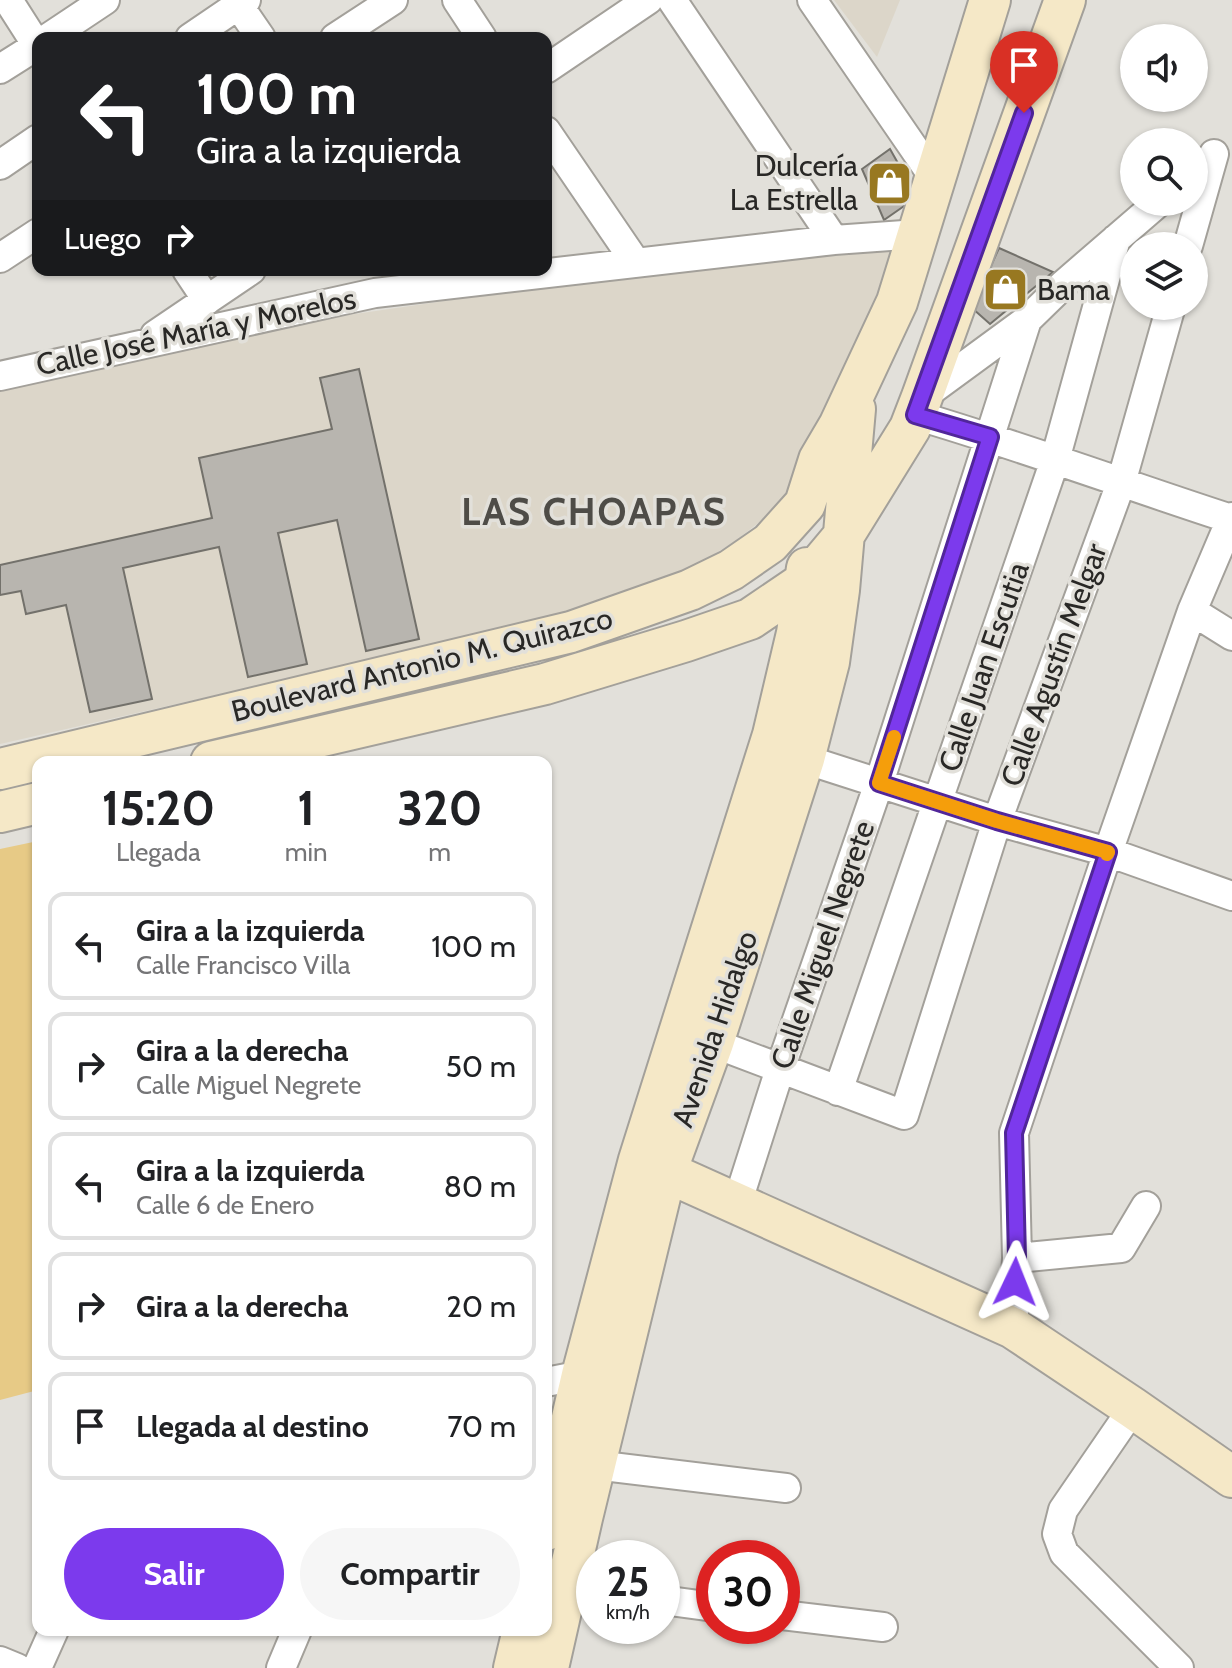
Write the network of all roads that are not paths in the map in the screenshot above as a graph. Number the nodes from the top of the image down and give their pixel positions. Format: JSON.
{"nodes":[{"id":1,"x":8,"y":0,"type":"edge"},
{"id":2,"x":105,"y":0,"type":"edge"},
{"id":3,"x":393,"y":0,"type":"edge"},
{"id":4,"x":457,"y":0,"type":"edge"},
{"id":5,"x":648,"y":0,"type":"edge"},
{"id":6,"x":672,"y":0,"type":"edge"},
{"id":7,"x":812,"y":0,"type":"edge"},
{"id":8,"x":990,"y":0,"type":"edge"},
{"id":9,"x":1065,"y":0,"type":"edge"},
{"id":10,"x":240,"y":2,"type":"edge"},
{"id":11,"x":58,"y":32,"type":"edge"},
{"id":12,"x":198,"y":32,"type":"edge"},
{"id":13,"x":258,"y":32,"type":"edge"},
{"id":14,"x":344,"y":32,"type":"edge"},
{"id":15,"x":478,"y":32,"type":"edge"},
{"id":16,"x":32,"y":33,"type":"edge"},
{"id":17,"x":32,"y":49,"type":"edge"},
{"id":18,"x":552,"y":65,"type":"edge"},
{"id":19,"x":0,"y":69,"type":"edge"},
{"id":20,"x":552,"y":140,"type":"edge"},
{"id":21,"x":32,"y":143,"type":"edge"},
{"id":22,"x":1213,"y":155,"type":"edge"},
{"id":23,"x":0,"y":165,"type":"edge"},
{"id":24,"x":935,"y":179,"type":"junction"},
{"id":25,"x":1143,"y":216,"type":"edge"},
{"id":26,"x":1192,"y":232,"type":"edge"},
{"id":27,"x":918,"y":234,"type":"junction"},
{"id":28,"x":32,"y":237,"type":"edge"},
{"id":29,"x":1116,"y":239,"type":"junction"},
{"id":30,"x":834,"y":240,"type":"junction"},
{"id":31,"x":0,"y":258,"type":"edge"},
{"id":32,"x":636,"y":263,"type":"junction"},
{"id":33,"x":552,"y":269,"type":"edge"},
{"id":34,"x":191,"y":276,"type":"edge"},
{"id":35,"x":242,"y":276,"type":"edge"},
{"id":36,"x":460,"y":276,"type":"edge"},
{"id":37,"x":420,"y":279,"type":"edge"},
{"id":38,"x":207,"y":300,"type":"junction"},
{"id":39,"x":1027,"y":320,"type":"junction"},
{"id":40,"x":1167,"y":320,"type":"edge"},
{"id":41,"x":142,"y":344,"type":"junction"},
{"id":42,"x":0,"y":376,"type":"edge"},
{"id":43,"x":858,"y":387,"type":"junction"},
{"id":44,"x":919,"y":406,"type":"junction"},
{"id":45,"x":990,"y":437,"type":"junction"},
{"id":46,"x":819,"y":460,"type":"junction"},
{"id":47,"x":1055,"y":460,"type":"junction"},
{"id":48,"x":1121,"y":483,"type":"junction"},
{"id":49,"x":1232,"y":518,"type":"edge"},
{"id":50,"x":842,"y":538,"type":"junction"},
{"id":51,"x":806,"y":581,"type":"junction"},
{"id":52,"x":1192,"y":611,"type":"junction"},
{"id":53,"x":1232,"y":636,"type":"edge"},
{"id":54,"x":54,"y":756,"type":"edge"},
{"id":55,"x":237,"y":756,"type":"edge"},
{"id":56,"x":804,"y":759,"type":"junction"},
{"id":57,"x":32,"y":761,"type":"edge"},
{"id":58,"x":0,"y":769,"type":"edge"},
{"id":59,"x":879,"y":783,"type":"junction"},
{"id":60,"x":938,"y":802,"type":"junction"},
{"id":61,"x":32,"y":804,"type":"edge"},
{"id":62,"x":0,"y":812,"type":"edge"},
{"id":63,"x":997,"y":821,"type":"junction"},
{"id":64,"x":1108,"y":852,"type":"junction"},
{"id":65,"x":1232,"y":896,"type":"edge"},
{"id":66,"x":713,"y":1043,"type":"junction"},
{"id":67,"x":780,"y":1069,"type":"junction"},
{"id":68,"x":838,"y":1091,"type":"junction"},
{"id":69,"x":652,"y":1166,"type":"junction"},
{"id":70,"x":737,"y":1204,"type":"junction"},
{"id":71,"x":1146,"y":1206,"type":"dead end"},
{"id":72,"x":1017,"y":1258,"type":"junction"},
{"id":73,"x":1013,"y":1328,"type":"junction"},
{"id":74,"x":564,"y":1379,"type":"edge"},
{"id":75,"x":1133,"y":1408,"type":"junction"},
{"id":76,"x":579,"y":1461,"type":"junction"},
{"id":77,"x":1232,"y":1477,"type":"edge"},
{"id":78,"x":786,"y":1488,"type":"dead end"},
{"id":79,"x":552,"y":1517,"type":"edge"},
{"id":80,"x":569,"y":1588,"type":"edge"},
{"id":81,"x":800,"y":1617,"type":"edge"},
{"id":82,"x":883,"y":1627,"type":"dead end"},
{"id":83,"x":51,"y":1636,"type":"edge"},
{"id":84,"x":294,"y":1636,"type":"edge"},
{"id":85,"x":522,"y":1636,"type":"edge"},
{"id":86,"x":0,"y":1661,"type":"edge"},
{"id":87,"x":17,"y":1668,"type":"edge"},
{"id":88,"x":37,"y":1668,"type":"edge"},
{"id":89,"x":281,"y":1668,"type":"edge"},
{"id":90,"x":514,"y":1668,"type":"edge"},
{"id":91,"x":548,"y":1668,"type":"edge"},
{"id":92,"x":1179,"y":1668,"type":"edge"}],
"edges":[{"from":1,"to":16,"type":"street"},
{"from":2,"to":11,"type":"street"},
{"from":3,"to":14,"type":"street"},
{"from":4,"to":15,"type":"street"},
{"from":5,"to":18,"type":"street"},
{"from":6,"to":30,"type":"street"},
{"from":7,"to":24,"type":"street"},
{"from":8,"to":24,"type":"street","name":"Boulevard Antonio M. Quirazco"},
{"from":9,"to":44,"type":"street","name":"Boulevard Antonio M. Quirazco"},
{"from":10,"to":12,"type":"street"},
{"from":10,"to":13,"type":"street"},
{"from":17,"to":19,"type":"street"},
{"from":20,"to":32,"type":"street"},
{"from":21,"to":23,"type":"street"},
{"from":22,"to":26,"type":"street"},
{"from":24,"to":27,"type":"street","name":"Boulevard Antonio M. Quirazco"},
{"from":25,"to":29,"type":"street"},
{"from":27,"to":30,"type":"street","name":"Calle José María y Morelos"},
{"from":27,"to":43,"type":"street","name":"Boulevard Antonio M. Quirazco"},
{"from":28,"to":31,"type":"street"},
{"from":29,"to":39,"type":"street"},
{"from":29,"to":47,"type":"street","name":"Calle Juan Escutia"},
{"from":30,"to":32,"type":"street","name":"Calle José María y Morelos"},
{"from":32,"to":33,"type":"street","name":"Calle José María y Morelos"},
{"from":34,"to":38,"type":"street"},
{"from":35,"to":38,"type":"street"},
{"from":36,"to":37,"type":"street","name":"Calle José María y Morelos"},
{"from":37,"to":41,"type":"street","name":"Calle José María y Morelos"},
{"from":38,"to":41,"type":"street"},
{"from":39,"to":44,"type":"street"},
{"from":39,"to":45,"type":"street","name":"Calle Miguel Negrete"},
{"from":40,"to":48,"type":"street","name":"Calle Agustín Melgar"},
{"from":41,"to":42,"type":"street","name":"Calle José María y Morelos"},
{"from":43,"to":46,"type":"street","name":"Boulevard Antonio M. Quirazco"},
{"from":43,"to":50,"type":"street","name":"Avenida Hidalgo"},
{"from":44,"to":45,"type":"street"},
{"from":44,"to":50,"type":"street","name":"Boulevard Antonio M. Quirazco"},
{"from":45,"to":47,"type":"street"},
{"from":45,"to":59,"type":"street","name":"Calle Miguel Negrete"},
{"from":46,"to":51,"type":"street","name":"Avenida Hidalgo"},
{"from":46,"to":54,"type":"street","name":"Boulevard Antonio M. Quirazco"},
{"from":47,"to":48,"type":"street"},
{"from":47,"to":60,"type":"street","name":"Calle Juan Escutia"},
{"from":48,"to":49,"type":"street"},
{"from":48,"to":63,"type":"street","name":"Calle Agustín Melgar"},
{"from":49,"to":52,"type":"street"},
{"from":50,"to":51,"type":"street","name":"Boulevard Antonio M. Quirazco"},
{"from":50,"to":56,"type":"street","name":"Avenida Hidalgo"},
{"from":51,"to":55,"type":"street","name":"Boulevard Antonio M. Quirazco"},
{"from":51,"to":69,"type":"street","name":"Avenida Hidalgo"},
{"from":52,"to":53,"type":"street"},
{"from":52,"to":64,"type":"street"},
{"from":56,"to":59,"type":"street"},
{"from":56,"to":66,"type":"street","name":"Avenida Hidalgo"},
{"from":57,"to":58,"type":"street","name":"Boulevard Antonio M. Quirazco"},
{"from":59,"to":60,"type":"street"},
{"from":59,"to":67,"type":"street","name":"Calle Miguel Negrete"},
{"from":60,"to":63,"type":"street"},
{"from":60,"to":68,"type":"street","name":"Calle Juan Escutia"},
{"from":61,"to":62,"type":"street"},
{"from":63,"to":64,"type":"street"},
{"from":63,"to":68,"type":"street","name":"Calle Agustín Melgar"},
{"from":64,"to":65,"type":"street"},
{"from":64,"to":72,"type":"street"},
{"from":66,"to":67,"type":"street"},
{"from":66,"to":69,"type":"street","name":"Avenida Hidalgo"},
{"from":67,"to":68,"type":"street"},
{"from":67,"to":70,"type":"street","name":"Calle Miguel Negrete"},
{"from":69,"to":70,"type":"street"},
{"from":69,"to":74,"type":"street","name":"Avenida Hidalgo"},
{"from":69,"to":76,"type":"street","name":"Avenida Hidalgo"},
{"from":70,"to":73,"type":"street"},
{"from":71,"to":72,"type":"street"},
{"from":72,"to":73,"type":"street"},
{"from":73,"to":75,"type":"street"},
{"from":74,"to":76,"type":"street","name":"Avenida Hidalgo"},
{"from":75,"to":77,"type":"street"},
{"from":75,"to":92,"type":"street"},
{"from":76,"to":78,"type":"street"},
{"from":76,"to":79,"type":"street","name":"Avenida Hidalgo"},
{"from":76,"to":80,"type":"street","name":"Avenida Hidalgo"},
{"from":80,"to":91,"type":"street","name":"Avenida Hidalgo"},
{"from":81,"to":82,"type":"street"},
{"from":83,"to":88,"type":"street"},
{"from":84,"to":89,"type":"street"},
{"from":85,"to":90,"type":"street"},
{"from":86,"to":87,"type":"street"}]}
